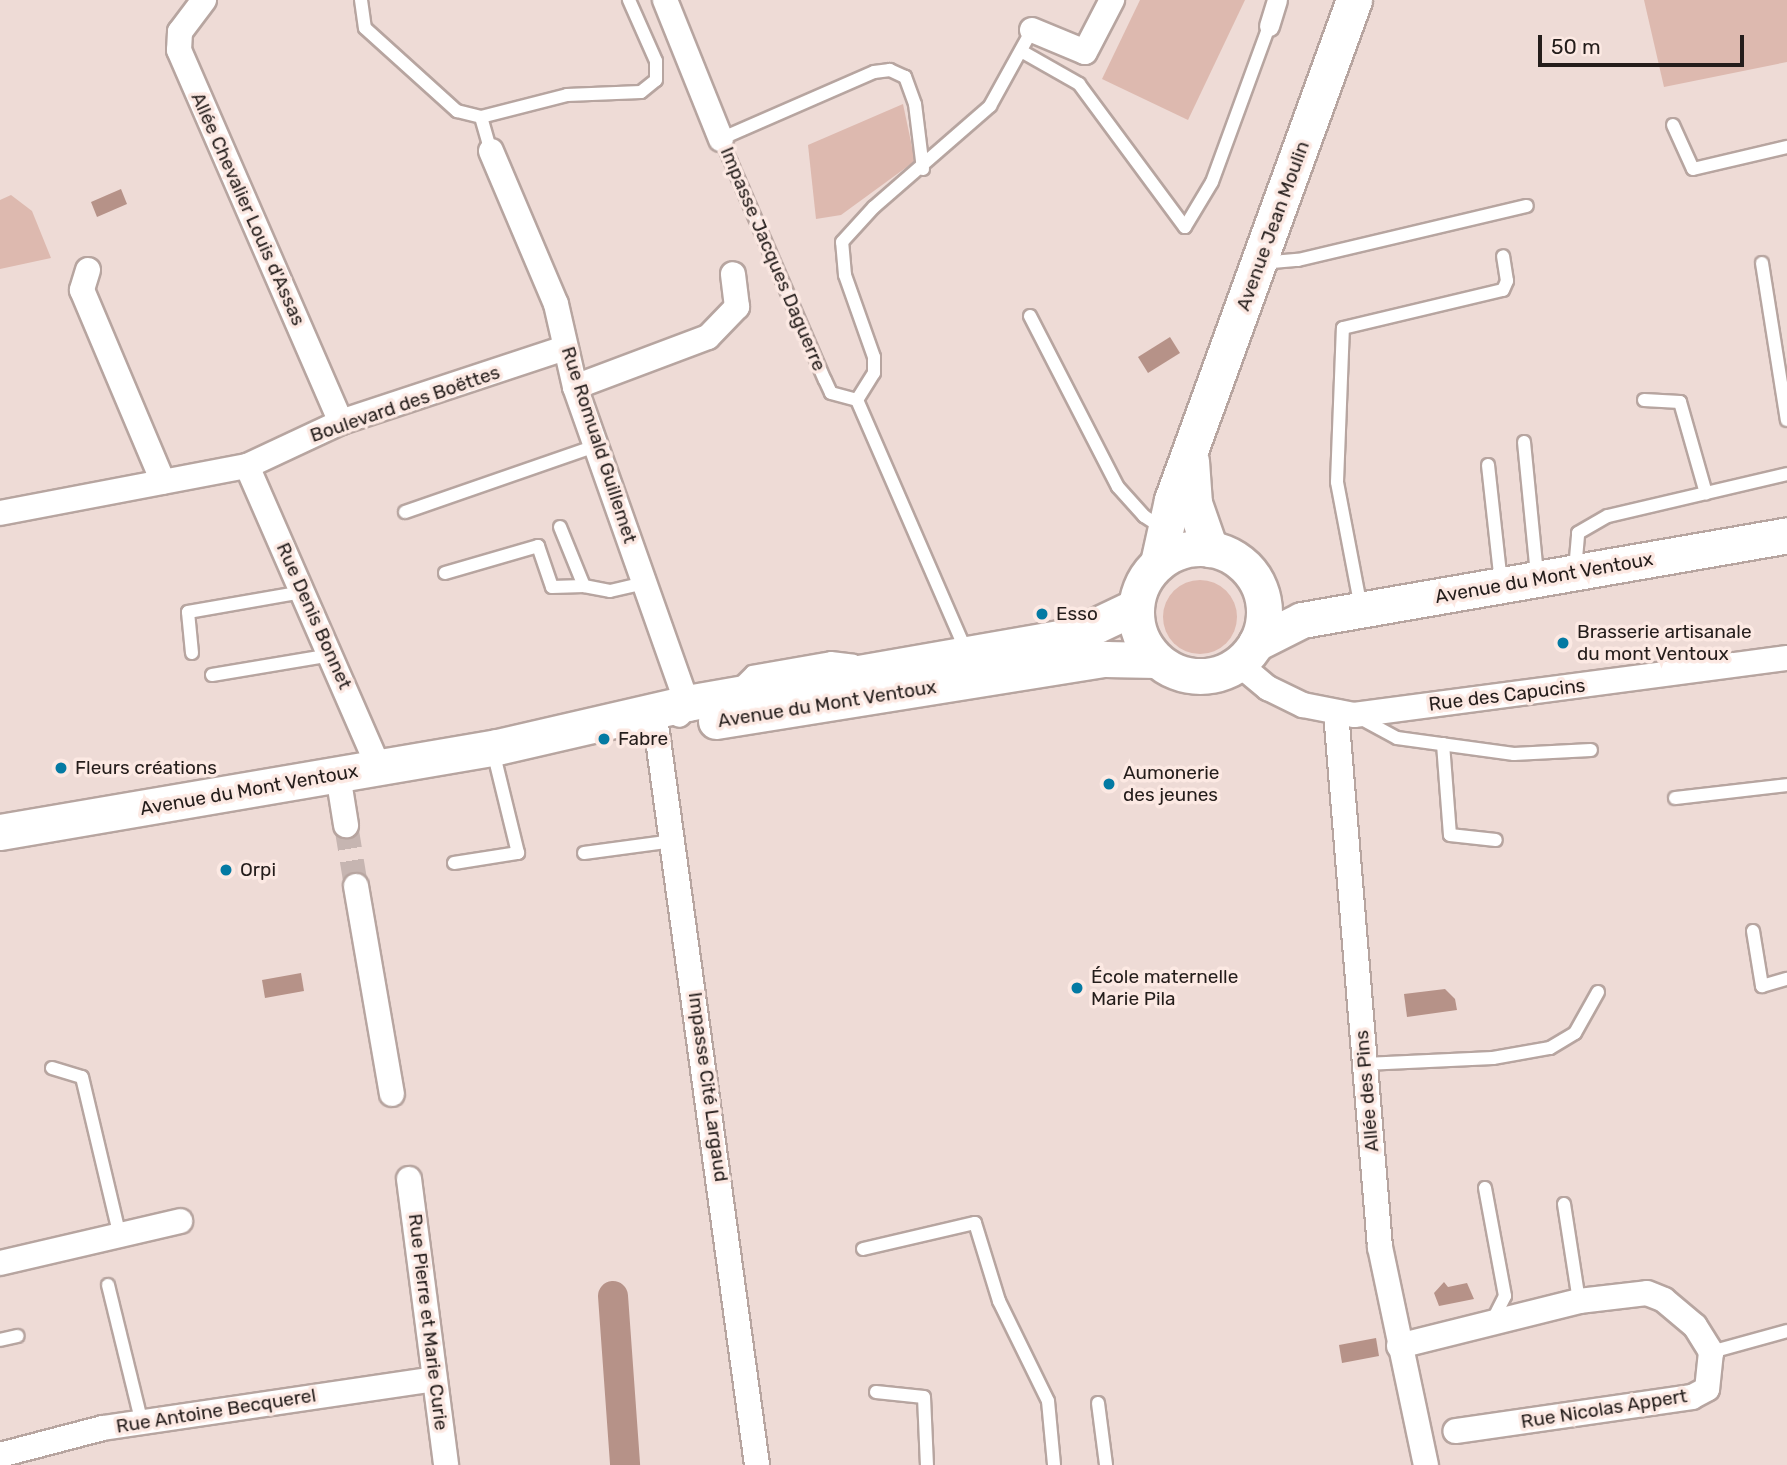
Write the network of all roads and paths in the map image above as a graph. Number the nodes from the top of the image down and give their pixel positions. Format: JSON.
{"nodes":[{"id":1,"x":204,"y":0,"type":"edge"},
{"id":2,"x":361,"y":0,"type":"edge"},
{"id":3,"x":629,"y":0,"type":"edge"},
{"id":4,"x":664,"y":0,"type":"edge"},
{"id":5,"x":1112,"y":0,"type":"edge"},
{"id":6,"x":1277,"y":0,"type":"edge"},
{"id":7,"x":1354,"y":0,"type":"edge"},
{"id":8,"x":1269,"y":26,"type":"joint"},
{"id":9,"x":1027,"y":40,"type":"junction"},
{"id":10,"x":481,"y":117,"type":"junction"},
{"id":11,"x":1673,"y":125,"type":"dead end"},
{"id":12,"x":721,"y":139,"type":"junction"},
{"id":13,"x":1787,"y":148,"type":"edge"},
{"id":14,"x":491,"y":151,"type":"joint"},
{"id":15,"x":923,"y":169,"type":"junction"},
{"id":16,"x":1527,"y":206,"type":"dead end"},
{"id":17,"x":1503,"y":256,"type":"dead end"},
{"id":18,"x":1762,"y":263,"type":"dead end"},
{"id":19,"x":1260,"y":264,"type":"junction"},
{"id":20,"x":88,"y":270,"type":"dead end"},
{"id":21,"x":733,"y":274,"type":"dead end"},
{"id":22,"x":1030,"y":316,"type":"dead end"},
{"id":23,"x":565,"y":348,"type":"junction"},
{"id":24,"x":575,"y":387,"type":"junction"},
{"id":25,"x":857,"y":400,"type":"junction"},
{"id":26,"x":1644,"y":400,"type":"dead end"},
{"id":27,"x":1787,"y":420,"type":"edge"},
{"id":28,"x":341,"y":422,"type":"junction"},
{"id":29,"x":1524,"y":442,"type":"dead end"},
{"id":30,"x":596,"y":446,"type":"junction"},
{"id":31,"x":1191,"y":451,"type":"junction"},
{"id":32,"x":247,"y":466,"type":"junction"},
{"id":33,"x":1488,"y":466,"type":"dead end"},
{"id":34,"x":1787,"y":474,"type":"edge"},
{"id":35,"x":163,"y":482,"type":"junction"},
{"id":36,"x":1706,"y":493,"type":"junction"},
{"id":37,"x":405,"y":512,"type":"dead end"},
{"id":38,"x":0,"y":513,"type":"edge"},
{"id":39,"x":560,"y":527,"type":"dead end"},
{"id":40,"x":1165,"y":529,"type":"junction"},
{"id":41,"x":1787,"y":535,"type":"edge"},
{"id":42,"x":1210,"y":549,"type":"junction"},
{"id":43,"x":1158,"y":563,"type":"junction"},
{"id":44,"x":1575,"y":572,"type":"junction"},
{"id":45,"x":445,"y":573,"type":"dead end"},
{"id":46,"x":1537,"y":579,"type":"junction"},
{"id":47,"x":646,"y":583,"type":"junction"},
{"id":48,"x":584,"y":586,"type":"junction"},
{"id":49,"x":1502,"y":586,"type":"junction"},
{"id":50,"x":303,"y":592,"type":"junction"},
{"id":51,"x":1263,"y":599,"type":"junction"},
{"id":52,"x":1135,"y":607,"type":"junction"},
{"id":53,"x":1362,"y":612,"type":"junction"},
{"id":54,"x":1302,"y":620,"type":"junction"},
{"id":55,"x":192,"y":653,"type":"dead end"},
{"id":56,"x":967,"y":653,"type":"junction"},
{"id":57,"x":1248,"y":653,"type":"junction"},
{"id":58,"x":331,"y":655,"type":"junction"},
{"id":59,"x":1156,"y":660,"type":"junction"},
{"id":60,"x":1785,"y":660,"type":"edge"},
{"id":61,"x":212,"y":675,"type":"dead end"},
{"id":62,"x":736,"y":706,"type":"junction"},
{"id":63,"x":1345,"y":713,"type":"junction"},
{"id":64,"x":664,"y":716,"type":"junction"},
{"id":65,"x":1443,"y":744,"type":"junction"},
{"id":66,"x":494,"y":747,"type":"junction"},
{"id":67,"x":1591,"y":750,"type":"dead end"},
{"id":68,"x":379,"y":768,"type":"junction"},
{"id":69,"x":338,"y":775,"type":"junction"},
{"id":70,"x":1787,"y":785,"type":"edge"},
{"id":71,"x":1675,"y":798,"type":"dead end"},
{"id":72,"x":346,"y":825,"type":"tunnel mouth"},
{"id":73,"x":0,"y":832,"type":"edge"},
{"id":74,"x":1496,"y":840,"type":"dead end"},
{"id":75,"x":673,"y":841,"type":"junction"},
{"id":76,"x":584,"y":853,"type":"dead end"},
{"id":77,"x":454,"y":863,"type":"dead end"},
{"id":78,"x":356,"y":886,"type":"tunnel mouth"},
{"id":79,"x":1752,"y":931,"type":"dead end"},
{"id":80,"x":1787,"y":979,"type":"edge"},
{"id":81,"x":1598,"y":992,"type":"dead end"},
{"id":82,"x":1365,"y":1064,"type":"junction"},
{"id":83,"x":52,"y":1068,"type":"dead end"},
{"id":84,"x":392,"y":1094,"type":"dead end"},
{"id":85,"x":409,"y":1180,"type":"dead end"},
{"id":86,"x":1485,"y":1188,"type":"dead end"},
{"id":87,"x":1563,"y":1204,"type":"dead end"},
{"id":88,"x":180,"y":1221,"type":"dead end"},
{"id":89,"x":120,"y":1236,"type":"junction"},
{"id":90,"x":863,"y":1249,"type":"dead end"},
{"id":91,"x":0,"y":1264,"type":"edge"},
{"id":92,"x":108,"y":1285,"type":"dead end"},
{"id":93,"x":1579,"y":1301,"type":"junction"},
{"id":94,"x":1491,"y":1323,"type":"junction"},
{"id":95,"x":1787,"y":1331,"type":"edge"},
{"id":96,"x":18,"y":1336,"type":"dead end"},
{"id":97,"x":0,"y":1340,"type":"edge"},
{"id":98,"x":1399,"y":1346,"type":"junction"},
{"id":99,"x":1711,"y":1352,"type":"junction"},
{"id":100,"x":434,"y":1378,"type":"junction"},
{"id":101,"x":876,"y":1392,"type":"dead end"},
{"id":102,"x":1098,"y":1403,"type":"dead end"},
{"id":103,"x":142,"y":1423,"type":"junction"},
{"id":104,"x":1455,"y":1431,"type":"dead end"},
{"id":105,"x":0,"y":1455,"type":"edge"},
{"id":106,"x":446,"y":1465,"type":"edge"},
{"id":107,"x":757,"y":1465,"type":"edge"},
{"id":108,"x":927,"y":1465,"type":"edge"},
{"id":109,"x":1054,"y":1465,"type":"edge"},
{"id":110,"x":1106,"y":1465,"type":"edge"},
{"id":111,"x":1426,"y":1465,"type":"edge"}],
"edges":[{"from":1,"to":28,"type":"street","name":"Allée Chevalier Louis d'Assas"},
{"from":2,"to":10,"type":"lane"},
{"from":3,"to":10,"type":"lane"},
{"from":4,"to":12,"type":"street"},
{"from":5,"to":9,"type":"street"},
{"from":6,"to":8,"type":"street"},
{"from":7,"to":19,"type":"main road","name":"Avenue Jean Moulin"},
{"from":8,"to":9,"type":"lane"},
{"from":9,"to":15,"type":"lane"},
{"from":10,"to":14,"type":"lane"},
{"from":11,"to":13,"type":"lane"},
{"from":12,"to":15,"type":"lane","name":"Impasse Jacques Daguerre"},
{"from":12,"to":25,"type":"lane","name":"Impasse Jacques Daguerre"},
{"from":14,"to":23,"type":"street","name":"Rue Romuald Guillemet"},
{"from":15,"to":25,"type":"lane"},
{"from":16,"to":19,"type":"lane"},
{"from":17,"to":53,"type":"lane"},
{"from":18,"to":27,"type":"lane"},
{"from":19,"to":31,"type":"main road","name":"Avenue Jean Moulin"},
{"from":20,"to":35,"type":"street"},
{"from":21,"to":24,"type":"street"},
{"from":22,"to":40,"type":"lane"},
{"from":23,"to":24,"type":"street","name":"Rue Romuald Guillemet"},
{"from":23,"to":28,"type":"street","name":"Boulevard des Boëttes"},
{"from":24,"to":30,"type":"street","name":"Rue Romuald Guillemet"},
{"from":25,"to":56,"type":"lane"},
{"from":26,"to":36,"type":"lane"},
{"from":28,"to":32,"type":"street","name":"Boulevard des Boëttes"},
{"from":29,"to":46,"type":"lane"},
{"from":30,"to":37,"type":"lane"},
{"from":30,"to":47,"type":"street","name":"Rue Romuald Guillemet"},
{"from":31,"to":40,"type":"main road","name":"Avenue Jean Moulin"},
{"from":31,"to":42,"type":"main road"},
{"from":32,"to":35,"type":"street","name":"Boulevard des Boëttes"},
{"from":32,"to":50,"type":"street","name":"Rue Denis Bonnet"},
{"from":33,"to":49,"type":"lane"},
{"from":34,"to":36,"type":"lane"},
{"from":35,"to":38,"type":"street","name":"Boulevard des Boëttes"},
{"from":36,"to":44,"type":"lane"},
{"from":39,"to":48,"type":"lane"},
{"from":40,"to":43,"type":"main road","name":"Avenue Jean Moulin"},
{"from":41,"to":44,"type":"main road","name":"Avenue du Mont Ventoux"},
{"from":42,"to":43,"type":"main road"},
{"from":42,"to":51,"type":"main road"},
{"from":43,"to":52,"type":"main road"},
{"from":44,"to":46,"type":"main road","name":"Avenue du Mont Ventoux"},
{"from":45,"to":48,"type":"lane"},
{"from":46,"to":49,"type":"main road","name":"Avenue du Mont Ventoux"},
{"from":47,"to":48,"type":"lane"},
{"from":47,"to":64,"type":"street","name":"Rue Romuald Guillemet"},
{"from":49,"to":53,"type":"main road","name":"Avenue du Mont Ventoux"},
{"from":50,"to":55,"type":"lane"},
{"from":50,"to":58,"type":"street","name":"Rue Denis Bonnet"},
{"from":51,"to":54,"type":"main road"},
{"from":51,"to":57,"type":"main road"},
{"from":52,"to":56,"type":"main road","name":"Avenue du Mont Ventoux"},
{"from":52,"to":59,"type":"main road"},
{"from":53,"to":54,"type":"main road","name":"Avenue du Mont Ventoux"},
{"from":54,"to":57,"type":"main road","name":"Avenue du Mont Ventoux"},
{"from":56,"to":62,"type":"main road","name":"Avenue du Mont Ventoux"},
{"from":57,"to":59,"type":"main road"},
{"from":57,"to":63,"type":"street","name":"Rue des Capucins"},
{"from":58,"to":61,"type":"lane"},
{"from":58,"to":68,"type":"street","name":"Rue Denis Bonnet"},
{"from":59,"to":62,"type":"main road","name":"Avenue du Mont Ventoux"},
{"from":60,"to":63,"type":"street","name":"Rue des Capucins"},
{"from":62,"to":64,"type":"main road","name":"Avenue du Mont Ventoux"},
{"from":63,"to":65,"type":"lane"},
{"from":63,"to":82,"type":"street","name":"Allée des Pins"},
{"from":64,"to":66,"type":"main road","name":"Avenue du Mont Ventoux"},
{"from":64,"to":66,"type":"main road","name":"Avenue du Mont Ventoux"},
{"from":64,"to":75,"type":"street","name":"Impasse Cité Largaud"},
{"from":65,"to":67,"type":"lane"},
{"from":65,"to":74,"type":"lane"},
{"from":66,"to":68,"type":"main road","name":"Avenue du Mont Ventoux"},
{"from":66,"to":77,"type":"lane"},
{"from":68,"to":69,"type":"main road","name":"Avenue du Mont Ventoux"},
{"from":69,"to":72,"type":"street"},
{"from":69,"to":73,"type":"main road","name":"Avenue du Mont Ventoux"},
{"from":70,"to":71,"type":"lane"},
{"from":75,"to":76,"type":"lane"},
{"from":75,"to":107,"type":"street","name":"Impasse Cité Largaud"},
{"from":78,"to":84,"type":"street"},
{"from":79,"to":80,"type":"lane"},
{"from":81,"to":82,"type":"lane"},
{"from":82,"to":98,"type":"street","name":"Allée des Pins"},
{"from":83,"to":89,"type":"lane"},
{"from":85,"to":100,"type":"street","name":"Rue Pierre et Marie Curie"},
{"from":86,"to":94,"type":"lane"},
{"from":87,"to":93,"type":"lane"},
{"from":88,"to":89,"type":"street"},
{"from":89,"to":91,"type":"street"},
{"from":90,"to":109,"type":"lane"},
{"from":92,"to":103,"type":"lane"},
{"from":93,"to":94,"type":"street"},
{"from":93,"to":99,"type":"street"},
{"from":94,"to":98,"type":"street"},
{"from":95,"to":99,"type":"lane"},
{"from":96,"to":97,"type":"lane"},
{"from":98,"to":111,"type":"street","name":"Allée des Pins"},
{"from":99,"to":104,"type":"street","name":"Rue Nicolas Appert"},
{"from":100,"to":103,"type":"street","name":"Rue Antoine Becquerel"},
{"from":100,"to":106,"type":"street","name":"Rue Pierre et Marie Curie"},
{"from":101,"to":108,"type":"lane"},
{"from":102,"to":110,"type":"lane"},
{"from":103,"to":105,"type":"street","name":"Rue Antoine Becquerel"}]}
